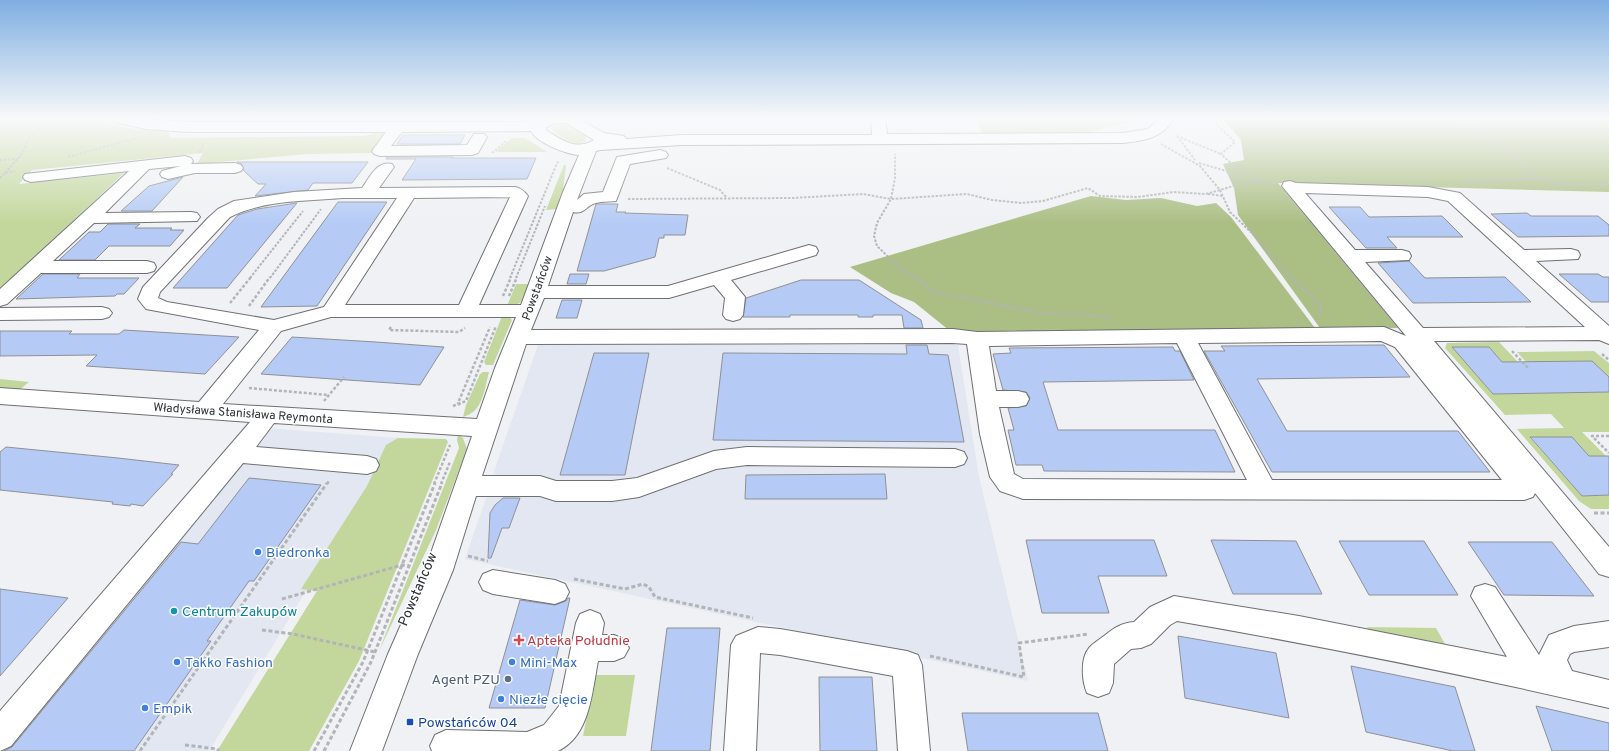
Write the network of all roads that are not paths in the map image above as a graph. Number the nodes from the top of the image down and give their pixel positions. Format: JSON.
{"nodes":[{"id":1,"x":562,"y":154,"type":"edge"},
{"id":2,"x":571,"y":154,"type":"edge"},
{"id":3,"x":590,"y":154,"type":"edge"},
{"id":4,"x":664,"y":154,"type":"edge"},
{"id":5,"x":564,"y":157,"type":"junction"},
{"id":6,"x":185,"y":161,"type":"dead end"},
{"id":7,"x":144,"y":165,"type":"junction"},
{"id":8,"x":386,"y":167,"type":"dead end"},
{"id":9,"x":235,"y":168,"type":"dead end"},
{"id":10,"x":24,"y":174,"type":"road end"},
{"id":11,"x":122,"y":189,"type":"junction"},
{"id":12,"x":367,"y":193,"type":"junction"},
{"id":13,"x":409,"y":193,"type":"junction"},
{"id":14,"x":575,"y":200,"type":"junction"},
{"id":15,"x":91,"y":218,"type":"junction"},
{"id":16,"x":192,"y":218,"type":"dead end"},
{"id":17,"x":809,"y":251,"type":"dead end"},
{"id":18,"x":1571,"y":255,"type":"dead end"},
{"id":19,"x":1350,"y":256,"type":"junction"},
{"id":20,"x":1402,"y":256,"type":"dead end"},
{"id":21,"x":1520,"y":256,"type":"junction"},
{"id":22,"x":36,"y":267,"type":"junction"},
{"id":23,"x":147,"y":267,"type":"dead end"},
{"id":24,"x":719,"y":278,"type":"junction"},
{"id":25,"x":536,"y":292,"type":"junction"},
{"id":26,"x":0,"y":300,"type":"edge"},
{"id":27,"x":467,"y":310,"type":"junction"},
{"id":28,"x":331,"y":311,"type":"junction"},
{"id":29,"x":529,"y":311,"type":"junction"},
{"id":30,"x":102,"y":313,"type":"dead end"},
{"id":31,"x":0,"y":314,"type":"edge"},
{"id":32,"x":733,"y":315,"type":"dead end"},
{"id":33,"x":274,"y":326,"type":"junction"},
{"id":34,"x":1607,"y":334,"type":"edge"},
{"id":35,"x":1417,"y":335,"type":"junction"},
{"id":36,"x":519,"y":337,"type":"junction"},
{"id":37,"x":1184,"y":337,"type":"junction"},
{"id":38,"x":977,"y":339,"type":"junction"},
{"id":39,"x":0,"y":396,"type":"edge"},
{"id":40,"x":986,"y":399,"type":"junction"},
{"id":41,"x":1018,"y":399,"type":"dead end"},
{"id":42,"x":204,"y":411,"type":"junction"},
{"id":43,"x":268,"y":415,"type":"junction"},
{"id":44,"x":486,"y":428,"type":"junction"},
{"id":45,"x":237,"y":454,"type":"junction"},
{"id":46,"x":955,"y":458,"type":"dead end"},
{"id":47,"x":367,"y":465,"type":"dead end"},
{"id":48,"x":467,"y":486,"type":"junction"},
{"id":49,"x":1265,"y":490,"type":"junction"},
{"id":50,"x":1598,"y":540,"type":"edge"},
{"id":51,"x":1609,"y":566,"type":"edge"},
{"id":52,"x":493,"y":582,"type":"dead end"},
{"id":53,"x":555,"y":592,"type":"dead end"},
{"id":54,"x":1485,"y":596,"type":"dead end"},
{"id":55,"x":1609,"y":634,"type":"edge"},
{"id":56,"x":596,"y":639,"type":"dead end"},
{"id":57,"x":1549,"y":680,"type":"junction"},
{"id":58,"x":1098,"y":683,"type":"dead end"},
{"id":59,"x":1609,"y":694,"type":"edge"},
{"id":60,"x":0,"y":735,"type":"edge"},
{"id":61,"x":446,"y":746,"type":"dead end"},
{"id":62,"x":351,"y":751,"type":"edge"},
{"id":63,"x":366,"y":751,"type":"edge"},
{"id":64,"x":740,"y":751,"type":"edge"},
{"id":65,"x":914,"y":751,"type":"edge"}],
"edges":[{"from":1,"to":5,"type":"street"},
{"from":2,"to":5,"type":"street"},
{"from":3,"to":14,"type":"street","name":"Powstańców"},
{"from":4,"to":14,"type":"street"},
{"from":5,"to":14,"type":"street","name":"Powstańców"},
{"from":6,"to":7,"type":"street"},
{"from":7,"to":10,"type":"street"},
{"from":7,"to":11,"type":"street"},
{"from":8,"to":12,"type":"street"},
{"from":9,"to":11,"type":"street"},
{"from":11,"to":15,"type":"street"},
{"from":12,"to":13,"type":"street"},
{"from":12,"to":33,"type":"street"},
{"from":13,"to":27,"type":"street"},
{"from":13,"to":28,"type":"street"},
{"from":14,"to":25,"type":"street","name":"Powstańców"},
{"from":15,"to":16,"type":"street"},
{"from":15,"to":22,"type":"street"},
{"from":17,"to":24,"type":"street"},
{"from":18,"to":21,"type":"street"},
{"from":19,"to":20,"type":"street"},
{"from":19,"to":21,"type":"street"},
{"from":19,"to":35,"type":"street"},
{"from":21,"to":34,"type":"street"},
{"from":22,"to":23,"type":"street"},
{"from":22,"to":26,"type":"street"},
{"from":24,"to":25,"type":"street"},
{"from":24,"to":32,"type":"street"},
{"from":25,"to":29,"type":"street","name":"Powstańców"},
{"from":27,"to":28,"type":"street"},
{"from":27,"to":29,"type":"street"},
{"from":28,"to":33,"type":"street"},
{"from":29,"to":36,"type":"street","name":"Powstańców"},
{"from":30,"to":31,"type":"street"},
{"from":33,"to":42,"type":"street"},
{"from":34,"to":35,"type":"street"},
{"from":35,"to":50,"type":"street"},
{"from":36,"to":38,"type":"street"},
{"from":36,"to":44,"type":"street","name":"Powstańców"},
{"from":37,"to":38,"type":"street"},
{"from":37,"to":49,"type":"street"},
{"from":37,"to":49,"type":"street"},
{"from":38,"to":40,"type":"street"},
{"from":39,"to":42,"type":"street","name":"Władysława Stanisława Reymonta"},
{"from":40,"to":41,"type":"street"},
{"from":40,"to":49,"type":"street"},
{"from":42,"to":43,"type":"street","name":"Władysława Stanisława Reymonta"},
{"from":43,"to":44,"type":"street","name":"Władysława Stanisława Reymonta"},
{"from":43,"to":45,"type":"street"},
{"from":44,"to":48,"type":"street","name":"Powstańców"},
{"from":44,"to":62,"type":"street","name":"Powstańców"},
{"from":45,"to":47,"type":"street"},
{"from":45,"to":60,"type":"street"},
{"from":46,"to":48,"type":"street"},
{"from":48,"to":63,"type":"street","name":"Powstańców"},
{"from":50,"to":51,"type":"street"},
{"from":52,"to":53,"type":"street"},
{"from":54,"to":57,"type":"street"},
{"from":55,"to":57,"type":"street"},
{"from":56,"to":61,"type":"street"},
{"from":57,"to":58,"type":"street"},
{"from":57,"to":59,"type":"street"},
{"from":64,"to":65,"type":"street"}]}
